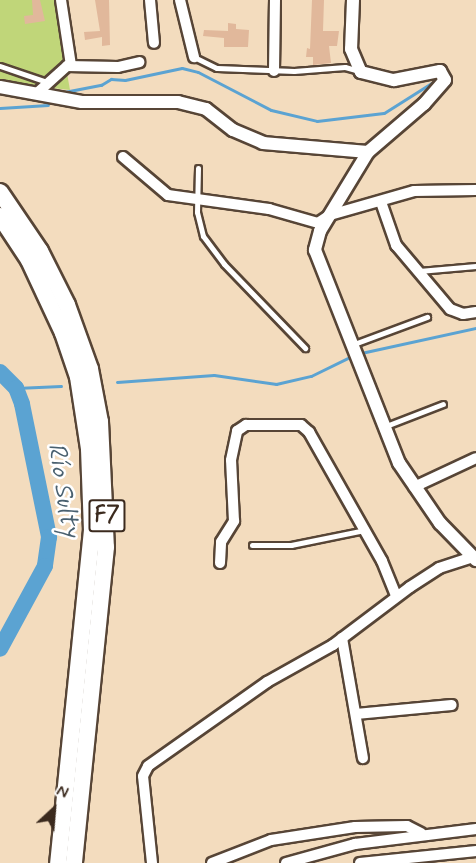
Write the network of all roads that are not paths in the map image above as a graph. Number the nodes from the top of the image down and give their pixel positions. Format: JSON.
{"nodes":[{"id":1,"x":61,"y":0,"type":"edge"},
{"id":2,"x":150,"y":0,"type":"edge"},
{"id":3,"x":180,"y":0,"type":"edge"},
{"id":4,"x":275,"y":0,"type":"edge"},
{"id":5,"x":353,"y":0,"type":"edge"},
{"id":6,"x":154,"y":43,"type":"dead end"},
{"id":7,"x":194,"y":57,"type":"joint"},
{"id":8,"x":140,"y":62,"type":"dead end"},
{"id":9,"x":71,"y":65,"type":"junction"},
{"id":10,"x":0,"y":66,"type":"edge"},
{"id":11,"x":274,"y":71,"type":"junction"},
{"id":12,"x":360,"y":72,"type":"junction"},
{"id":13,"x":47,"y":82,"type":"junction"},
{"id":14,"x":0,"y":87,"type":"edge"},
{"id":15,"x":36,"y":94,"type":"junction"},
{"id":16,"x":368,"y":152,"type":"junction"},
{"id":17,"x":123,"y":157,"type":"dead end"},
{"id":18,"x":198,"y":168,"type":"dead end"},
{"id":19,"x":476,"y":190,"type":"edge"},
{"id":20,"x":0,"y":192,"type":"edge"},
{"id":21,"x":197,"y":198,"type":"junction"},
{"id":22,"x":381,"y":202,"type":"junction"},
{"id":23,"x":330,"y":215,"type":"junction"},
{"id":24,"x":0,"y":216,"type":"edge"},
{"id":25,"x":476,"y":266,"type":"edge"},
{"id":26,"x":417,"y":272,"type":"junction"},
{"id":27,"x":476,"y":312,"type":"edge"},
{"id":28,"x":427,"y":317,"type":"dead end"},
{"id":29,"x":354,"y":344,"type":"junction"},
{"id":30,"x":305,"y":348,"type":"dead end"},
{"id":31,"x":443,"y":404,"type":"dead end"},
{"id":32,"x":383,"y":427,"type":"junction"},
{"id":33,"x":476,"y":458,"type":"edge"},
{"id":34,"x":414,"y":487,"type":"junction"},
{"id":35,"x":365,"y":530,"type":"junction"},
{"id":36,"x":252,"y":545,"type":"dead end"},
{"id":37,"x":474,"y":558,"type":"edge"},
{"id":38,"x":220,"y":563,"type":"dead end"},
{"id":39,"x":396,"y":596,"type":"junction"},
{"id":40,"x":342,"y":638,"type":"junction"},
{"id":41,"x":452,"y":705,"type":"dead end"},
{"id":42,"x":356,"y":714,"type":"junction"},
{"id":43,"x":363,"y":758,"type":"dead end"},
{"id":44,"x":476,"y":829,"type":"edge"},
{"id":45,"x":421,"y":833,"type":"junction"},
{"id":46,"x":476,"y":850,"type":"edge"},
{"id":47,"x":58,"y":863,"type":"edge"},
{"id":48,"x":74,"y":863,"type":"edge"},
{"id":49,"x":152,"y":863,"type":"edge"},
{"id":50,"x":212,"y":863,"type":"edge"},
{"id":51,"x":286,"y":863,"type":"edge"},
{"id":52,"x":360,"y":863,"type":"edge"}],
"edges":[{"from":1,"to":9,"type":"street"},
{"from":2,"to":6,"type":"street"},
{"from":3,"to":7,"type":"street"},
{"from":4,"to":11,"type":"street"},
{"from":5,"to":12,"type":"street"},
{"from":7,"to":11,"type":"lane"},
{"from":8,"to":9,"type":"street"},
{"from":9,"to":13,"type":"street"},
{"from":10,"to":13,"type":"lane"},
{"from":11,"to":12,"type":"lane"},
{"from":12,"to":16,"type":"street"},
{"from":13,"to":15,"type":"street"},
{"from":14,"to":15,"type":"street"},
{"from":15,"to":16,"type":"street"},
{"from":16,"to":23,"type":"street"},
{"from":17,"to":21,"type":"street"},
{"from":18,"to":21,"type":"lane"},
{"from":19,"to":22,"type":"street"},
{"from":20,"to":48,"type":"highway","number":"F7"},
{"from":21,"to":23,"type":"street"},
{"from":21,"to":30,"type":"lane"},
{"from":22,"to":23,"type":"street"},
{"from":22,"to":26,"type":"street"},
{"from":23,"to":29,"type":"street"},
{"from":24,"to":47,"type":"highway","number":"F7"},
{"from":25,"to":26,"type":"lane"},
{"from":26,"to":27,"type":"street"},
{"from":28,"to":29,"type":"lane"},
{"from":29,"to":32,"type":"street"},
{"from":31,"to":32,"type":"lane"},
{"from":32,"to":34,"type":"street"},
{"from":33,"to":34,"type":"street"},
{"from":34,"to":37,"type":"street"},
{"from":35,"to":36,"type":"lane"},
{"from":35,"to":38,"type":"street"},
{"from":35,"to":39,"type":"street"},
{"from":37,"to":39,"type":"street"},
{"from":39,"to":40,"type":"street"},
{"from":40,"to":42,"type":"street"},
{"from":40,"to":49,"type":"street"},
{"from":41,"to":42,"type":"street"},
{"from":42,"to":43,"type":"street"},
{"from":44,"to":45,"type":"street"},
{"from":45,"to":50,"type":"street"},
{"from":45,"to":51,"type":"street"},
{"from":46,"to":52,"type":"street"}]}
